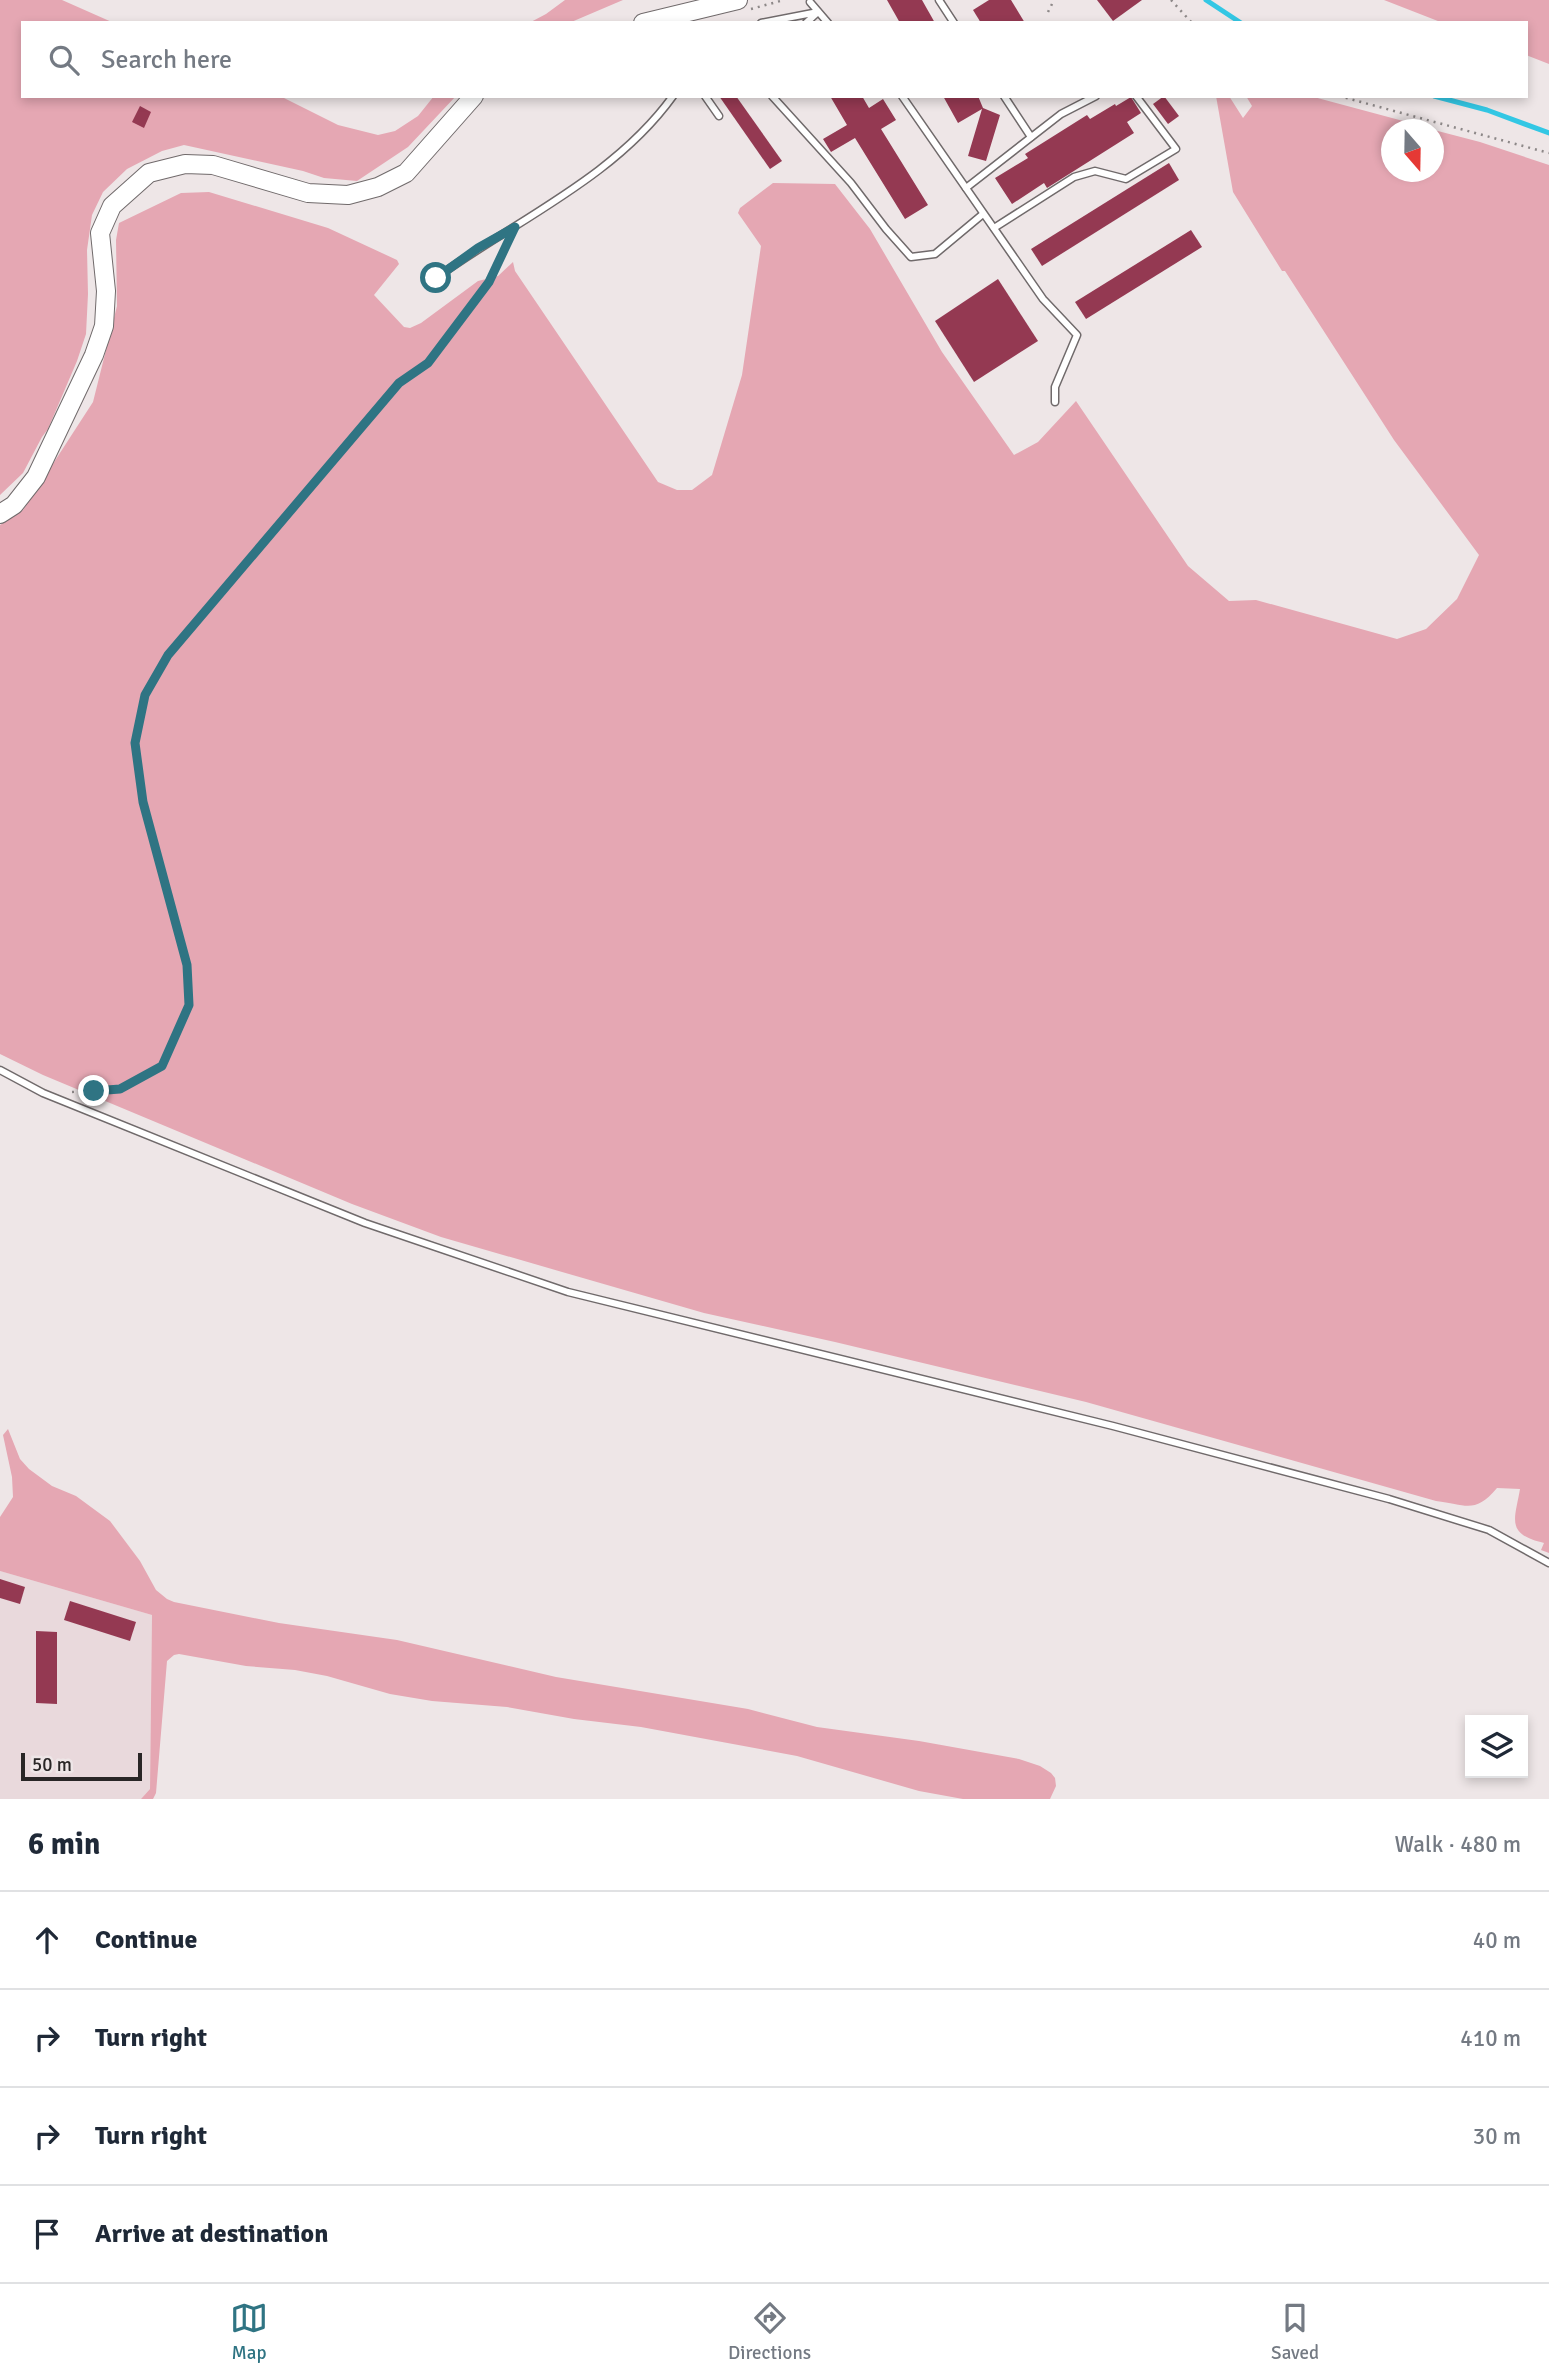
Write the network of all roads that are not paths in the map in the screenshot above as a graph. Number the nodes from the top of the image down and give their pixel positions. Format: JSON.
{"nodes":[{"id":1,"x":738,"y":0,"type":"edge"},
{"id":2,"x":939,"y":0,"type":"edge"},
{"id":3,"x":810,"y":2,"type":"dead end"},
{"id":4,"x":818,"y":12,"type":"junction"},
{"id":5,"x":651,"y":21,"type":"edge"},
{"id":6,"x":771,"y":21,"type":"edge"},
{"id":7,"x":808,"y":21,"type":"edge"},
{"id":8,"x":826,"y":21,"type":"edge"},
{"id":9,"x":953,"y":21,"type":"edge"},
{"id":10,"x":472,"y":98,"type":"edge"},
{"id":11,"x":671,"y":98,"type":"edge"},
{"id":12,"x":706,"y":98,"type":"edge"},
{"id":13,"x":774,"y":98,"type":"edge"},
{"id":14,"x":903,"y":98,"type":"edge"},
{"id":15,"x":1005,"y":98,"type":"edge"},
{"id":16,"x":1092,"y":98,"type":"edge"},
{"id":17,"x":1138,"y":98,"type":"edge"},
{"id":18,"x":719,"y":116,"type":"dead end"},
{"id":19,"x":1031,"y":137,"type":"junction"},
{"id":20,"x":966,"y":188,"type":"junction"},
{"id":21,"x":984,"y":214,"type":"junction"},
{"id":22,"x":994,"y":228,"type":"junction"},
{"id":23,"x":436,"y":278,"type":"dead end"},
{"id":24,"x":1055,"y":402,"type":"dead end"},
{"id":25,"x":0,"y":514,"type":"edge"},
{"id":26,"x":0,"y":1070,"type":"edge"},
{"id":27,"x":1549,"y":1563,"type":"edge"}],
"edges":[{"from":1,"to":5,"type":"main road"},
{"from":2,"to":9,"type":"lane"},
{"from":3,"to":4,"type":"lane"},
{"from":4,"to":6,"type":"lane"},
{"from":4,"to":7,"type":"lane"},
{"from":4,"to":8,"type":"lane"},
{"from":10,"to":25,"type":"main road"},
{"from":11,"to":23,"type":"lane"},
{"from":12,"to":18,"type":"lane"},
{"from":13,"to":21,"type":"lane"},
{"from":14,"to":20,"type":"lane"},
{"from":15,"to":19,"type":"lane"},
{"from":16,"to":19,"type":"lane"},
{"from":17,"to":22,"type":"lane"},
{"from":19,"to":20,"type":"lane"},
{"from":20,"to":21,"type":"lane"},
{"from":21,"to":22,"type":"lane"},
{"from":22,"to":24,"type":"lane"},
{"from":26,"to":27,"type":"lane"}]}
